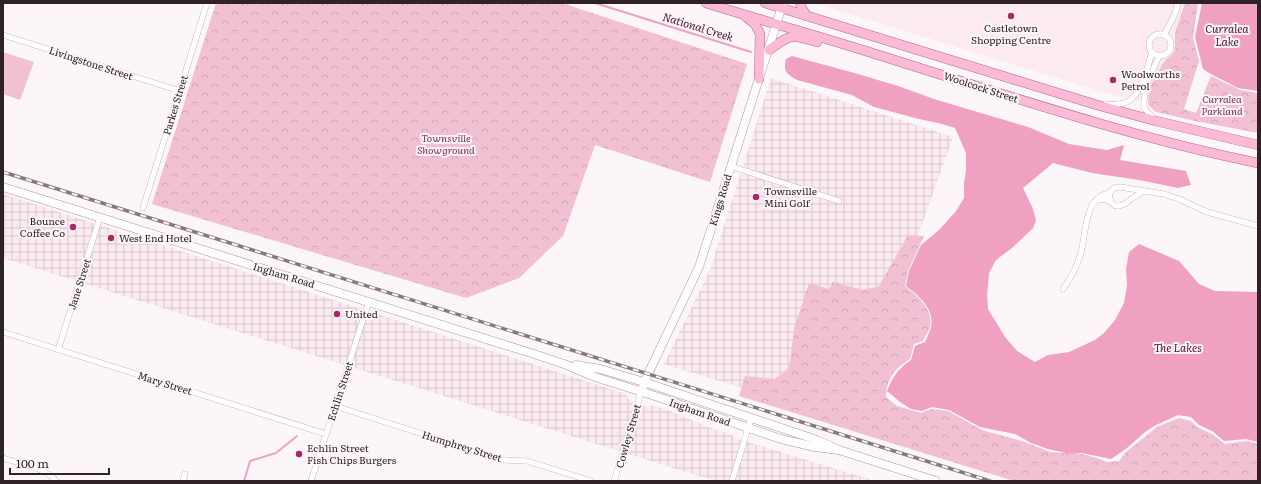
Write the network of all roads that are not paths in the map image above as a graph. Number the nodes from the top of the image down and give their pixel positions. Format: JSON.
{"nodes":[{"id":1,"x":207,"y":3,"type":"edge"},
{"id":2,"x":706,"y":3,"type":"edge"},
{"id":3,"x":765,"y":3,"type":"edge"},
{"id":4,"x":800,"y":3,"type":"edge"},
{"id":5,"x":1178,"y":3,"type":"edge"},
{"id":6,"x":782,"y":6,"type":"edge"},
{"id":7,"x":742,"y":14,"type":"junction"},
{"id":8,"x":807,"y":16,"type":"junction"},
{"id":9,"x":777,"y":23,"type":"junction"},
{"id":10,"x":3,"y":35,"type":"edge"},
{"id":11,"x":1164,"y":35,"type":"junction"},
{"id":12,"x":768,"y":50,"type":"junction"},
{"id":13,"x":870,"y":52,"type":"junction"},
{"id":14,"x":1152,"y":52,"type":"junction"},
{"id":15,"x":1159,"y":56,"type":"junction"},
{"id":16,"x":759,"y":79,"type":"junction"},
{"id":17,"x":180,"y":91,"type":"junction"},
{"id":18,"x":1097,"y":105,"type":"junction"},
{"id":19,"x":1156,"y":121,"type":"junction"},
{"id":20,"x":1258,"y":145,"type":"edge"},
{"id":21,"x":1258,"y":163,"type":"edge"},
{"id":22,"x":730,"y":166,"type":"junction"},
{"id":23,"x":3,"y":187,"type":"edge"},
{"id":24,"x":1123,"y":188,"type":"junction"},
{"id":25,"x":1144,"y":192,"type":"junction"},
{"id":26,"x":1110,"y":193,"type":"junction"},
{"id":27,"x":1097,"y":199,"type":"junction"},
{"id":28,"x":840,"y":201,"type":"dead end"},
{"id":29,"x":1111,"y":202,"type":"junction"},
{"id":30,"x":1127,"y":202,"type":"junction"},
{"id":31,"x":143,"y":208,"type":"dead end"},
{"id":32,"x":100,"y":217,"type":"junction"},
{"id":33,"x":1258,"y":226,"type":"edge"},
{"id":34,"x":1063,"y":289,"type":"dead end"},
{"id":35,"x":369,"y":301,"type":"junction"},
{"id":36,"x":3,"y":332,"type":"edge"},
{"id":37,"x":58,"y":350,"type":"junction"},
{"id":38,"x":564,"y":364,"type":"junction"},
{"id":39,"x":644,"y":382,"type":"junction"},
{"id":40,"x":641,"y":392,"type":"junction"},
{"id":41,"x":335,"y":406,"type":"junction"},
{"id":42,"x":751,"y":418,"type":"junction"},
{"id":43,"x":748,"y":428,"type":"junction"},
{"id":44,"x":326,"y":434,"type":"junction"},
{"id":45,"x":839,"y":450,"type":"junction"},
{"id":46,"x":3,"y":458,"type":"edge"},
{"id":47,"x":185,"y":474,"type":"dead end"},
{"id":48,"x":56,"y":481,"type":"edge"},
{"id":49,"x":183,"y":481,"type":"edge"},
{"id":50,"x":311,"y":481,"type":"edge"},
{"id":51,"x":590,"y":481,"type":"edge"},
{"id":52,"x":614,"y":481,"type":"edge"},
{"id":53,"x":732,"y":481,"type":"edge"},
{"id":54,"x":936,"y":481,"type":"edge"}],
"edges":[{"from":1,"to":17,"type":"street","name":"Parkes Street"},
{"from":2,"to":7,"type":"main road","name":"Woolcock Street"},
{"from":3,"to":6,"type":"main road","name":"Woolcock Street"},
{"from":4,"to":8,"type":"main road"},
{"from":5,"to":11,"type":"street"},
{"from":6,"to":8,"type":"main road","name":"Woolcock Street"},
{"from":6,"to":9,"type":"main road","name":"Kings Road"},
{"from":7,"to":9,"type":"main road","name":"Woolcock Street"},
{"from":7,"to":16,"type":"main road"},
{"from":8,"to":18,"type":"main road","name":"Woolcock Street"},
{"from":9,"to":12,"type":"main road","name":"Kings Road"},
{"from":9,"to":13,"type":"main road","name":"Woolcock Street"},
{"from":10,"to":17,"type":"street","name":"Livingstone Street"},
{"from":11,"to":14,"type":"street"},
{"from":11,"to":15,"type":"street"},
{"from":12,"to":13,"type":"main road"},
{"from":12,"to":16,"type":"main road","name":"Kings Road"},
{"from":13,"to":21,"type":"main road","name":"Woolcock Street"},
{"from":14,"to":15,"type":"street"},
{"from":14,"to":18,"type":"street"},
{"from":15,"to":19,"type":"street"},
{"from":16,"to":22,"type":"main road","name":"Kings Road"},
{"from":17,"to":31,"type":"street","name":"Parkes Street"},
{"from":18,"to":19,"type":"main road","name":"Woolcock Street"},
{"from":19,"to":20,"type":"main road","name":"Woolcock Street"},
{"from":22,"to":28,"type":"street"},
{"from":22,"to":39,"type":"main road","name":"Kings Road"},
{"from":23,"to":32,"type":"main road","name":"Ingham Road"},
{"from":24,"to":25,"type":"street"},
{"from":24,"to":26,"type":"street"},
{"from":24,"to":30,"type":"street"},
{"from":25,"to":30,"type":"street"},
{"from":25,"to":33,"type":"street"},
{"from":26,"to":27,"type":"street"},
{"from":26,"to":29,"type":"street"},
{"from":27,"to":29,"type":"street"},
{"from":27,"to":34,"type":"street"},
{"from":29,"to":30,"type":"street"},
{"from":32,"to":35,"type":"main road","name":"Ingham Road"},
{"from":32,"to":37,"type":"street","name":"Jane Street"},
{"from":35,"to":38,"type":"main road","name":"Ingham Road"},
{"from":35,"to":41,"type":"street","name":"Echlin Street"},
{"from":36,"to":37,"type":"street","name":"Mary Street"},
{"from":37,"to":44,"type":"street","name":"Mary Street"},
{"from":38,"to":39,"type":"main road","name":"Ingham Road"},
{"from":38,"to":40,"type":"main road","name":"Ingham Road"},
{"from":39,"to":40,"type":"main road","name":"Kings Road"},
{"from":39,"to":42,"type":"main road","name":"Ingham Road"},
{"from":40,"to":43,"type":"main road","name":"Ingham Road"},
{"from":40,"to":52,"type":"street","name":"Cowley Street"},
{"from":41,"to":44,"type":"street","name":"Echlin Street"},
{"from":41,"to":51,"type":"street","name":"Humphrey Street"},
{"from":42,"to":43,"type":"street"},
{"from":42,"to":45,"type":"main road","name":"Ingham Road"},
{"from":43,"to":45,"type":"main road","name":"Ingham Road"},
{"from":43,"to":53,"type":"street"},
{"from":44,"to":50,"type":"street","name":"Echlin Street"},
{"from":45,"to":54,"type":"main road","name":"Ingham Road"},
{"from":46,"to":48,"type":"street"},
{"from":47,"to":49,"type":"street"}]}
